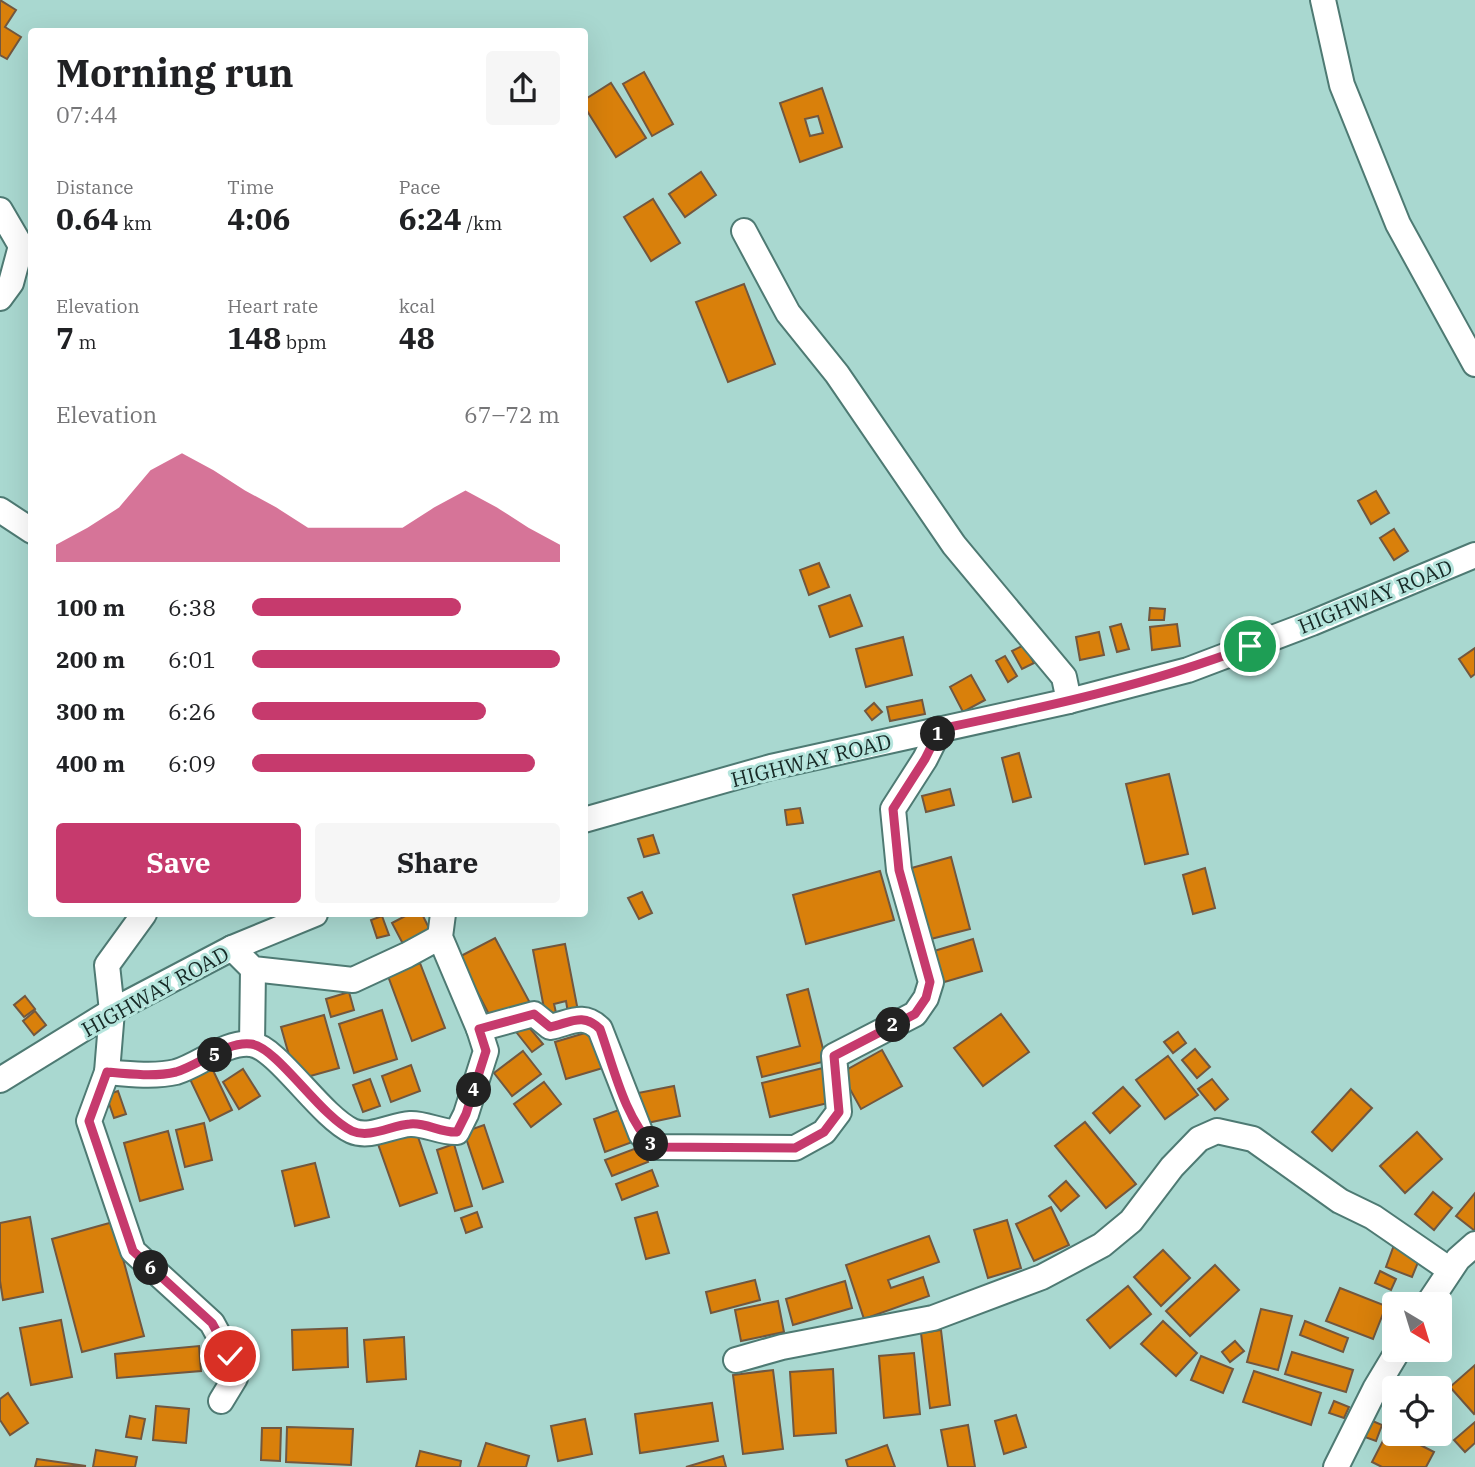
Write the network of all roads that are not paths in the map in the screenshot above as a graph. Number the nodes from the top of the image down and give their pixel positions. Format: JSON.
{"nodes":[{"id":1,"x":1323,"y":0,"type":"edge"},
{"id":2,"x":0,"y":210,"type":"edge"},
{"id":3,"x":744,"y":231,"type":"dead end"},
{"id":4,"x":0,"y":298,"type":"edge"},
{"id":5,"x":1475,"y":364,"type":"edge"},
{"id":6,"x":0,"y":510,"type":"edge"},
{"id":7,"x":28,"y":528,"type":"edge"},
{"id":8,"x":1475,"y":555,"type":"edge"},
{"id":9,"x":1069,"y":701,"type":"junction"},
{"id":10,"x":940,"y":729,"type":"junction"},
{"id":11,"x":588,"y":819,"type":"edge"},
{"id":12,"x":142,"y":917,"type":"edge"},
{"id":13,"x":308,"y":917,"type":"edge"},
{"id":14,"x":442,"y":925,"type":"edge"},
{"id":15,"x":232,"y":948,"type":"junction"},
{"id":16,"x":253,"y":969,"type":"junction"},
{"id":17,"x":112,"y":1011,"type":"junction"},
{"id":18,"x":479,"y":1029,"type":"junction"},
{"id":19,"x":252,"y":1044,"type":"junction"},
{"id":20,"x":107,"y":1072,"type":"junction"},
{"id":21,"x":0,"y":1080,"type":"edge"},
{"id":22,"x":1465,"y":1260,"type":"edge"},
{"id":23,"x":1438,"y":1292,"type":"edge"},
{"id":24,"x":736,"y":1360,"type":"dead end"},
{"id":25,"x":1391,"y":1362,"type":"edge"},
{"id":26,"x":221,"y":1401,"type":"dead end"},
{"id":27,"x":1336,"y":1467,"type":"edge"}],
"edges":[{"from":1,"to":5,"type":"street"},
{"from":2,"to":4,"type":"street"},
{"from":3,"to":9,"type":"street"},
{"from":6,"to":7,"type":"street"},
{"from":8,"to":9,"type":"street","name":"HIGHWAY ROAD"},
{"from":9,"to":10,"type":"street","name":"HIGHWAY ROAD"},
{"from":10,"to":11,"type":"street","name":"HIGHWAY ROAD"},
{"from":10,"to":18,"type":"street"},
{"from":12,"to":17,"type":"street"},
{"from":13,"to":15,"type":"street","name":"HIGHWAY ROAD"},
{"from":14,"to":16,"type":"street"},
{"from":14,"to":18,"type":"street"},
{"from":15,"to":16,"type":"street"},
{"from":15,"to":17,"type":"street","name":"HIGHWAY ROAD"},
{"from":16,"to":19,"type":"street"},
{"from":17,"to":20,"type":"street"},
{"from":17,"to":21,"type":"street","name":"HIGHWAY ROAD"},
{"from":18,"to":19,"type":"street"},
{"from":19,"to":20,"type":"street"},
{"from":20,"to":26,"type":"street"},
{"from":22,"to":23,"type":"street"},
{"from":22,"to":24,"type":"street"},
{"from":25,"to":27,"type":"street"}]}
